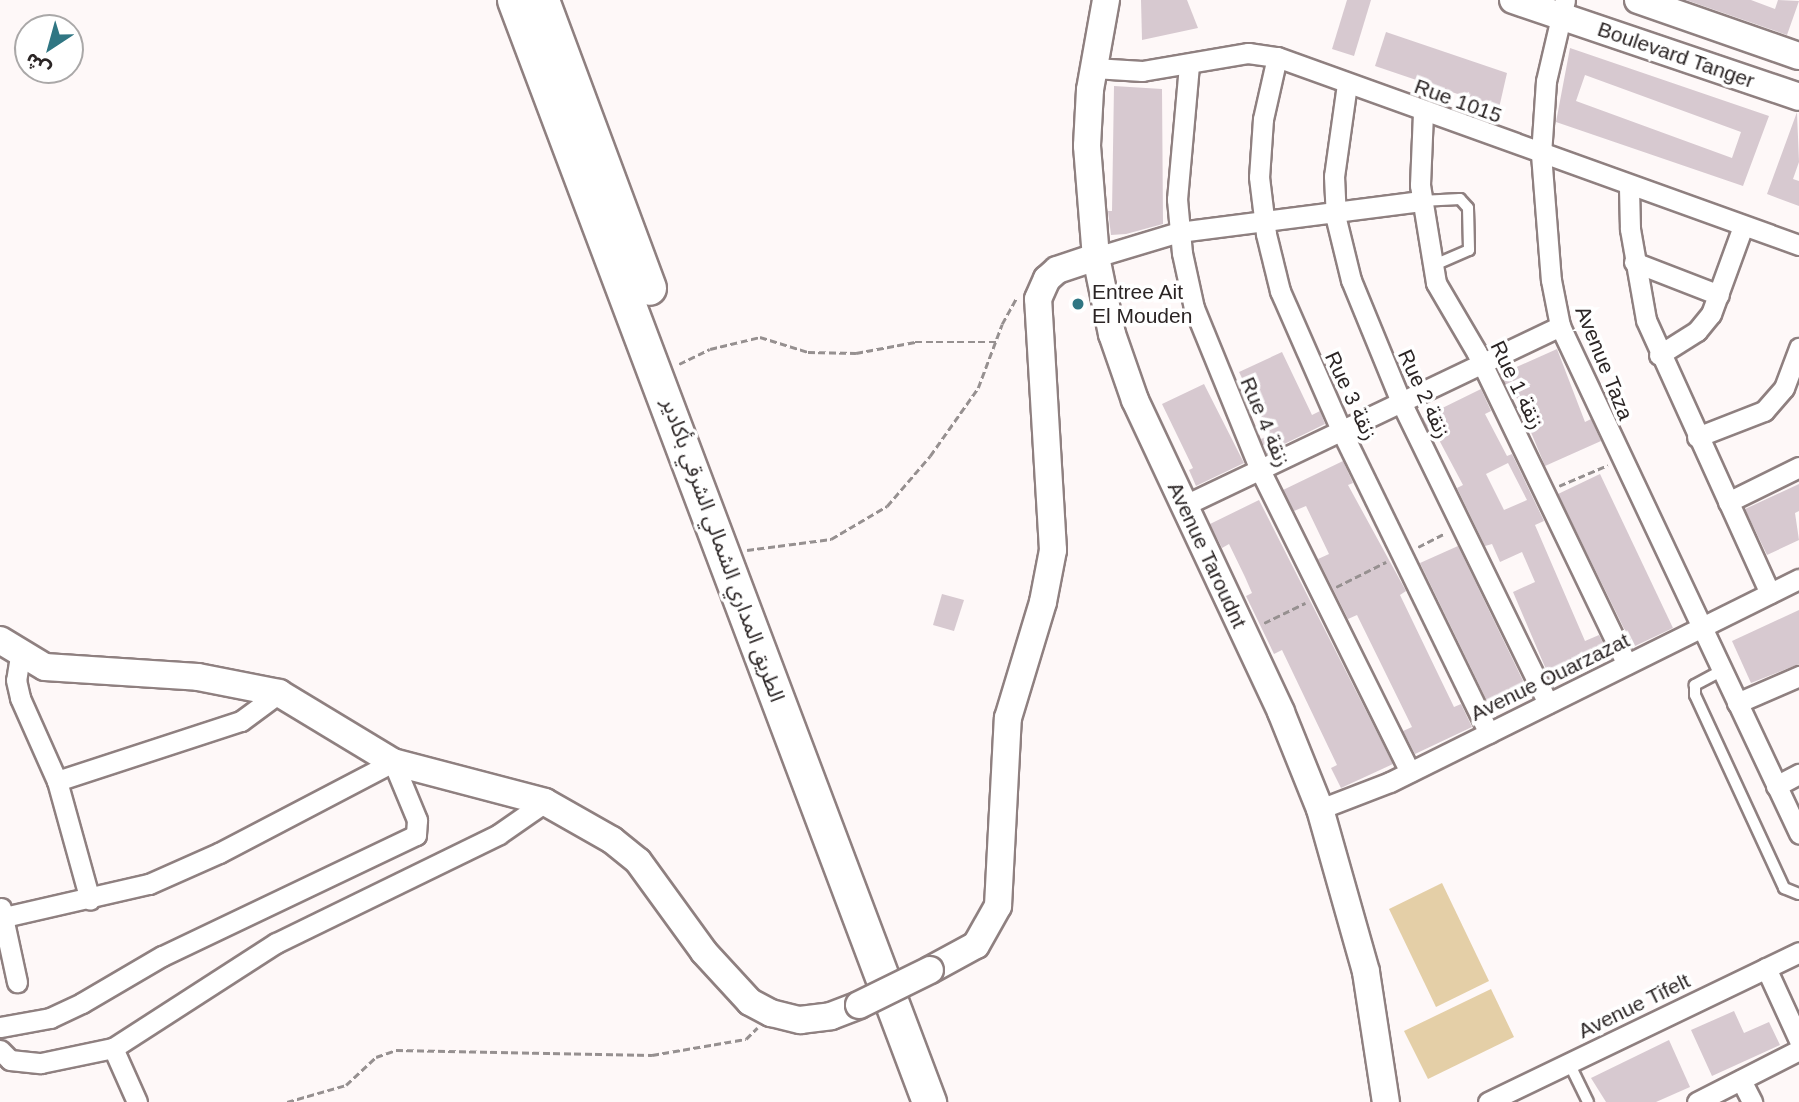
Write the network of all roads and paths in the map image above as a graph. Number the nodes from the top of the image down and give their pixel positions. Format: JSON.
{"nodes":[{"id":1,"x":514,"y":0,"type":"edge"},
{"id":2,"x":542,"y":0,"type":"edge"},
{"id":3,"x":1106,"y":0,"type":"edge"},
{"id":4,"x":1514,"y":0,"type":"edge"},
{"id":5,"x":1638,"y":0,"type":"edge"},
{"id":6,"x":1562,"y":7,"type":"edge"},
{"id":7,"x":1799,"y":56,"type":"edge"},
{"id":8,"x":1277,"y":57,"type":"junction"},
{"id":9,"x":1189,"y":65,"type":"junction"},
{"id":10,"x":1094,"y":68,"type":"junction"},
{"id":11,"x":1347,"y":84,"type":"junction"},
{"id":12,"x":1799,"y":97,"type":"edge"},
{"id":13,"x":1423,"y":113,"type":"junction"},
{"id":14,"x":1541,"y":154,"type":"junction"},
{"id":15,"x":1629,"y":188,"type":"junction"},
{"id":16,"x":1421,"y":201,"type":"junction"},
{"id":17,"x":1336,"y":212,"type":"junction"},
{"id":18,"x":1264,"y":220,"type":"junction"},
{"id":19,"x":1743,"y":226,"type":"junction"},
{"id":20,"x":1179,"y":232,"type":"junction"},
{"id":21,"x":1799,"y":245,"type":"edge"},
{"id":22,"x":1096,"y":257,"type":"junction"},
{"id":23,"x":1634,"y":262,"type":"junction"},
{"id":24,"x":1432,"y":266,"type":"junction"},
{"id":25,"x":1040,"y":292,"type":"junction"},
{"id":26,"x":1719,"y":295,"type":"junction"},
{"id":27,"x":1560,"y":326,"type":"junction"},
{"id":28,"x":996,"y":342,"type":"junction"},
{"id":29,"x":1799,"y":348,"type":"edge"},
{"id":30,"x":1659,"y":355,"type":"junction"},
{"id":31,"x":1480,"y":361,"type":"junction"},
{"id":32,"x":677,"y":364,"type":"junction"},
{"id":33,"x":1401,"y":402,"type":"junction"},
{"id":34,"x":1342,"y":432,"type":"junction"},
{"id":35,"x":1698,"y":437,"type":"junction"},
{"id":36,"x":1620,"y":460,"type":"junction"},
{"id":37,"x":1799,"y":467,"type":"edge"},
{"id":38,"x":1260,"y":470,"type":"junction"},
{"id":39,"x":1545,"y":492,"type":"junction"},
{"id":40,"x":1728,"y":502,"type":"junction"},
{"id":41,"x":1183,"y":506,"type":"junction"},
{"id":42,"x":1462,"y":526,"type":"junction"},
{"id":43,"x":744,"y":550,"type":"junction"},
{"id":44,"x":1402,"y":555,"type":"junction"},
{"id":45,"x":1799,"y":579,"type":"edge"},
{"id":46,"x":1324,"y":593,"type":"junction"},
{"id":47,"x":1770,"y":593,"type":"junction"},
{"id":48,"x":1701,"y":627,"type":"junction"},
{"id":49,"x":1244,"y":632,"type":"junction"},
{"id":50,"x":7,"y":652,"type":"edge"},
{"id":51,"x":1627,"y":664,"type":"junction"},
{"id":52,"x":1721,"y":671,"type":"junction"},
{"id":53,"x":1799,"y":676,"type":"edge"},
{"id":54,"x":279,"y":693,"type":"junction"},
{"id":55,"x":1548,"y":703,"type":"junction"},
{"id":56,"x":1737,"y":703,"type":"junction"},
{"id":57,"x":1489,"y":733,"type":"junction"},
{"id":58,"x":393,"y":762,"type":"junction"},
{"id":59,"x":1410,"y":772,"type":"junction"},
{"id":60,"x":1799,"y":774,"type":"edge"},
{"id":61,"x":57,"y":781,"type":"junction"},
{"id":62,"x":1776,"y":786,"type":"junction"},
{"id":63,"x":545,"y":803,"type":"junction"},
{"id":64,"x":1320,"y":809,"type":"junction"},
{"id":65,"x":1799,"y":833,"type":"edge"},
{"id":66,"x":1799,"y":894,"type":"edge"},
{"id":67,"x":90,"y":900,"type":"junction"},
{"id":68,"x":2,"y":914,"type":"edge"},
{"id":69,"x":1799,"y":952,"type":"edge"},
{"id":70,"x":1766,"y":968,"type":"junction"},
{"id":71,"x":17,"y":982,"type":"dead end"},
{"id":72,"x":772,"y":1013,"type":"junction"},
{"id":73,"x":0,"y":1027,"type":"edge"},
{"id":74,"x":1799,"y":1040,"type":"edge"},
{"id":75,"x":113,"y":1048,"type":"junction"},
{"id":76,"x":0,"y":1050,"type":"edge"},
{"id":77,"x":1799,"y":1050,"type":"edge"},
{"id":78,"x":1569,"y":1063,"type":"junction"},
{"id":79,"x":1741,"y":1080,"type":"junction"},
{"id":80,"x":137,"y":1102,"type":"edge"},
{"id":81,"x":287,"y":1102,"type":"edge"},
{"id":82,"x":929,"y":1102,"type":"edge"},
{"id":83,"x":949,"y":1102,"type":"edge"},
{"id":84,"x":1387,"y":1102,"type":"edge"},
{"id":85,"x":1488,"y":1102,"type":"edge"},
{"id":86,"x":1588,"y":1102,"type":"edge"},
{"id":87,"x":1697,"y":1102,"type":"edge"},
{"id":88,"x":1752,"y":1102,"type":"edge"}],
"edges":[{"from":1,"to":82,"type":"highway","name":"الطريق المداري الشمالي الشرقي بأكادير"},
{"from":2,"to":32,"type":"highway","name":"الطريق المداري الشمالي الشرقي بأكادير"},
{"from":3,"to":10,"type":"street","name":"Avenue Taroudnt"},
{"from":4,"to":6,"type":"street","name":"Boulevard Tanger"},
{"from":5,"to":7,"type":"street","name":"Boulevard Tanger"},
{"from":6,"to":12,"type":"street","name":"Boulevard Tanger"},
{"from":6,"to":14,"type":"street","name":"Avenue Taza"},
{"from":8,"to":9,"type":"street","name":"Rue 1015"},
{"from":8,"to":11,"type":"street","name":"Rue 1015"},
{"from":8,"to":18,"type":"street","name":"Rue 3 زنقة"},
{"from":9,"to":10,"type":"street","name":"Rue 1015"},
{"from":9,"to":20,"type":"street","name":"Rue 4 زنقة"},
{"from":10,"to":22,"type":"street","name":"Avenue Taroudnt"},
{"from":11,"to":13,"type":"street","name":"Rue 1015"},
{"from":11,"to":17,"type":"street","name":"Rue 2 زنقة"},
{"from":13,"to":14,"type":"street","name":"Rue 1015"},
{"from":13,"to":16,"type":"street","name":"Rue 1 زنقة"},
{"from":14,"to":15,"type":"street","name":"Rue 1015"},
{"from":14,"to":27,"type":"street","name":"Avenue Taza"},
{"from":15,"to":19,"type":"street","name":"Rue 1015"},
{"from":15,"to":23,"type":"street"},
{"from":16,"to":17,"type":"street"},
{"from":16,"to":24,"type":"street","name":"Rue 1 زنقة"},
{"from":16,"to":24,"type":"lane"},
{"from":17,"to":18,"type":"street"},
{"from":17,"to":33,"type":"street","name":"Rue 2 زنقة"},
{"from":18,"to":20,"type":"street"},
{"from":18,"to":34,"type":"street","name":"Rue 3 زنقة"},
{"from":19,"to":21,"type":"street","name":"Rue 1015"},
{"from":19,"to":26,"type":"street"},
{"from":20,"to":22,"type":"street"},
{"from":20,"to":38,"type":"street","name":"Rue 4 زنقة"},
{"from":22,"to":25,"type":"street"},
{"from":22,"to":41,"type":"street","name":"Avenue Taroudnt"},
{"from":23,"to":26,"type":"street"},
{"from":23,"to":30,"type":"street"},
{"from":24,"to":31,"type":"street","name":"Rue 1 زنقة"},
{"from":25,"to":28,"type":"path"},
{"from":25,"to":72,"type":"street","bridge":true},
{"from":26,"to":30,"type":"street"},
{"from":27,"to":31,"type":"street"},
{"from":27,"to":36,"type":"street","name":"Avenue Taza"},
{"from":28,"to":32,"type":"path"},
{"from":28,"to":43,"type":"path"},
{"from":29,"to":35,"type":"street"},
{"from":30,"to":35,"type":"street"},
{"from":31,"to":33,"type":"street"},
{"from":31,"to":39,"type":"street","name":"Rue 1 زنقة"},
{"from":32,"to":43,"type":"highway","name":"الطريق المداري الشمالي الشرقي بأكادير"},
{"from":33,"to":34,"type":"street"},
{"from":33,"to":42,"type":"street","name":"Rue 2 زنقة"},
{"from":34,"to":38,"type":"street"},
{"from":34,"to":44,"type":"street","name":"Rue 3 زنقة"},
{"from":35,"to":40,"type":"street"},
{"from":36,"to":39,"type":"path"},
{"from":36,"to":48,"type":"street","name":"Avenue Taza"},
{"from":37,"to":40,"type":"street"},
{"from":38,"to":41,"type":"street"},
{"from":38,"to":46,"type":"street","name":"Rue 4 زنقة"},
{"from":39,"to":51,"type":"street","name":"Rue 1 زنقة"},
{"from":40,"to":47,"type":"street"},
{"from":41,"to":49,"type":"street","name":"Avenue Taroudnt"},
{"from":42,"to":44,"type":"path"},
{"from":42,"to":55,"type":"street","name":"Rue 2 زنقة"},
{"from":43,"to":83,"type":"highway","name":"الطريق المداري الشمالي الشرقي بأكادير"},
{"from":44,"to":46,"type":"path"},
{"from":44,"to":57,"type":"street","name":"Rue 3 زنقة"},
{"from":45,"to":47,"type":"street","name":"Avenue Ouarzazat"},
{"from":46,"to":49,"type":"path"},
{"from":46,"to":59,"type":"street","name":"Rue 4 زنقة"},
{"from":47,"to":48,"type":"street","name":"Avenue Ouarzazat"},
{"from":48,"to":51,"type":"street","name":"Avenue Ouarzazat"},
{"from":48,"to":52,"type":"street","name":"Avenue Taza"},
{"from":49,"to":64,"type":"street","name":"Avenue Taroudnt"},
{"from":50,"to":54,"type":"street"},
{"from":50,"to":61,"type":"street"},
{"from":51,"to":55,"type":"street","name":"Avenue Ouarzazat"},
{"from":52,"to":56,"type":"street","name":"Avenue Taza"},
{"from":52,"to":66,"type":"lane"},
{"from":53,"to":56,"type":"street"},
{"from":54,"to":58,"type":"street"},
{"from":54,"to":61,"type":"street"},
{"from":55,"to":57,"type":"street","name":"Avenue Ouarzazat"},
{"from":56,"to":62,"type":"street","name":"Avenue Taza"},
{"from":57,"to":59,"type":"street","name":"Avenue Ouarzazat"},
{"from":58,"to":63,"type":"street"},
{"from":58,"to":67,"type":"street"},
{"from":58,"to":73,"type":"street"},
{"from":59,"to":64,"type":"street","name":"Avenue Ouarzazat"},
{"from":60,"to":62,"type":"street"},
{"from":61,"to":67,"type":"street"},
{"from":62,"to":65,"type":"street","name":"Avenue Taza"},
{"from":63,"to":72,"type":"street"},
{"from":63,"to":75,"type":"street"},
{"from":64,"to":84,"type":"street","name":"Avenue Taroudnt"},
{"from":67,"to":68,"type":"street"},
{"from":68,"to":71,"type":"street"},
{"from":69,"to":70,"type":"street","name":"Avenue Tifelt"},
{"from":70,"to":74,"type":"street"},
{"from":70,"to":78,"type":"street","name":"Avenue Tifelt"},
{"from":72,"to":81,"type":"path"},
{"from":75,"to":76,"type":"street"},
{"from":75,"to":80,"type":"street"},
{"from":77,"to":79,"type":"street"},
{"from":78,"to":85,"type":"street","name":"Avenue Tifelt"},
{"from":78,"to":86,"type":"lane"},
{"from":79,"to":87,"type":"street"},
{"from":79,"to":88,"type":"street"}]}
